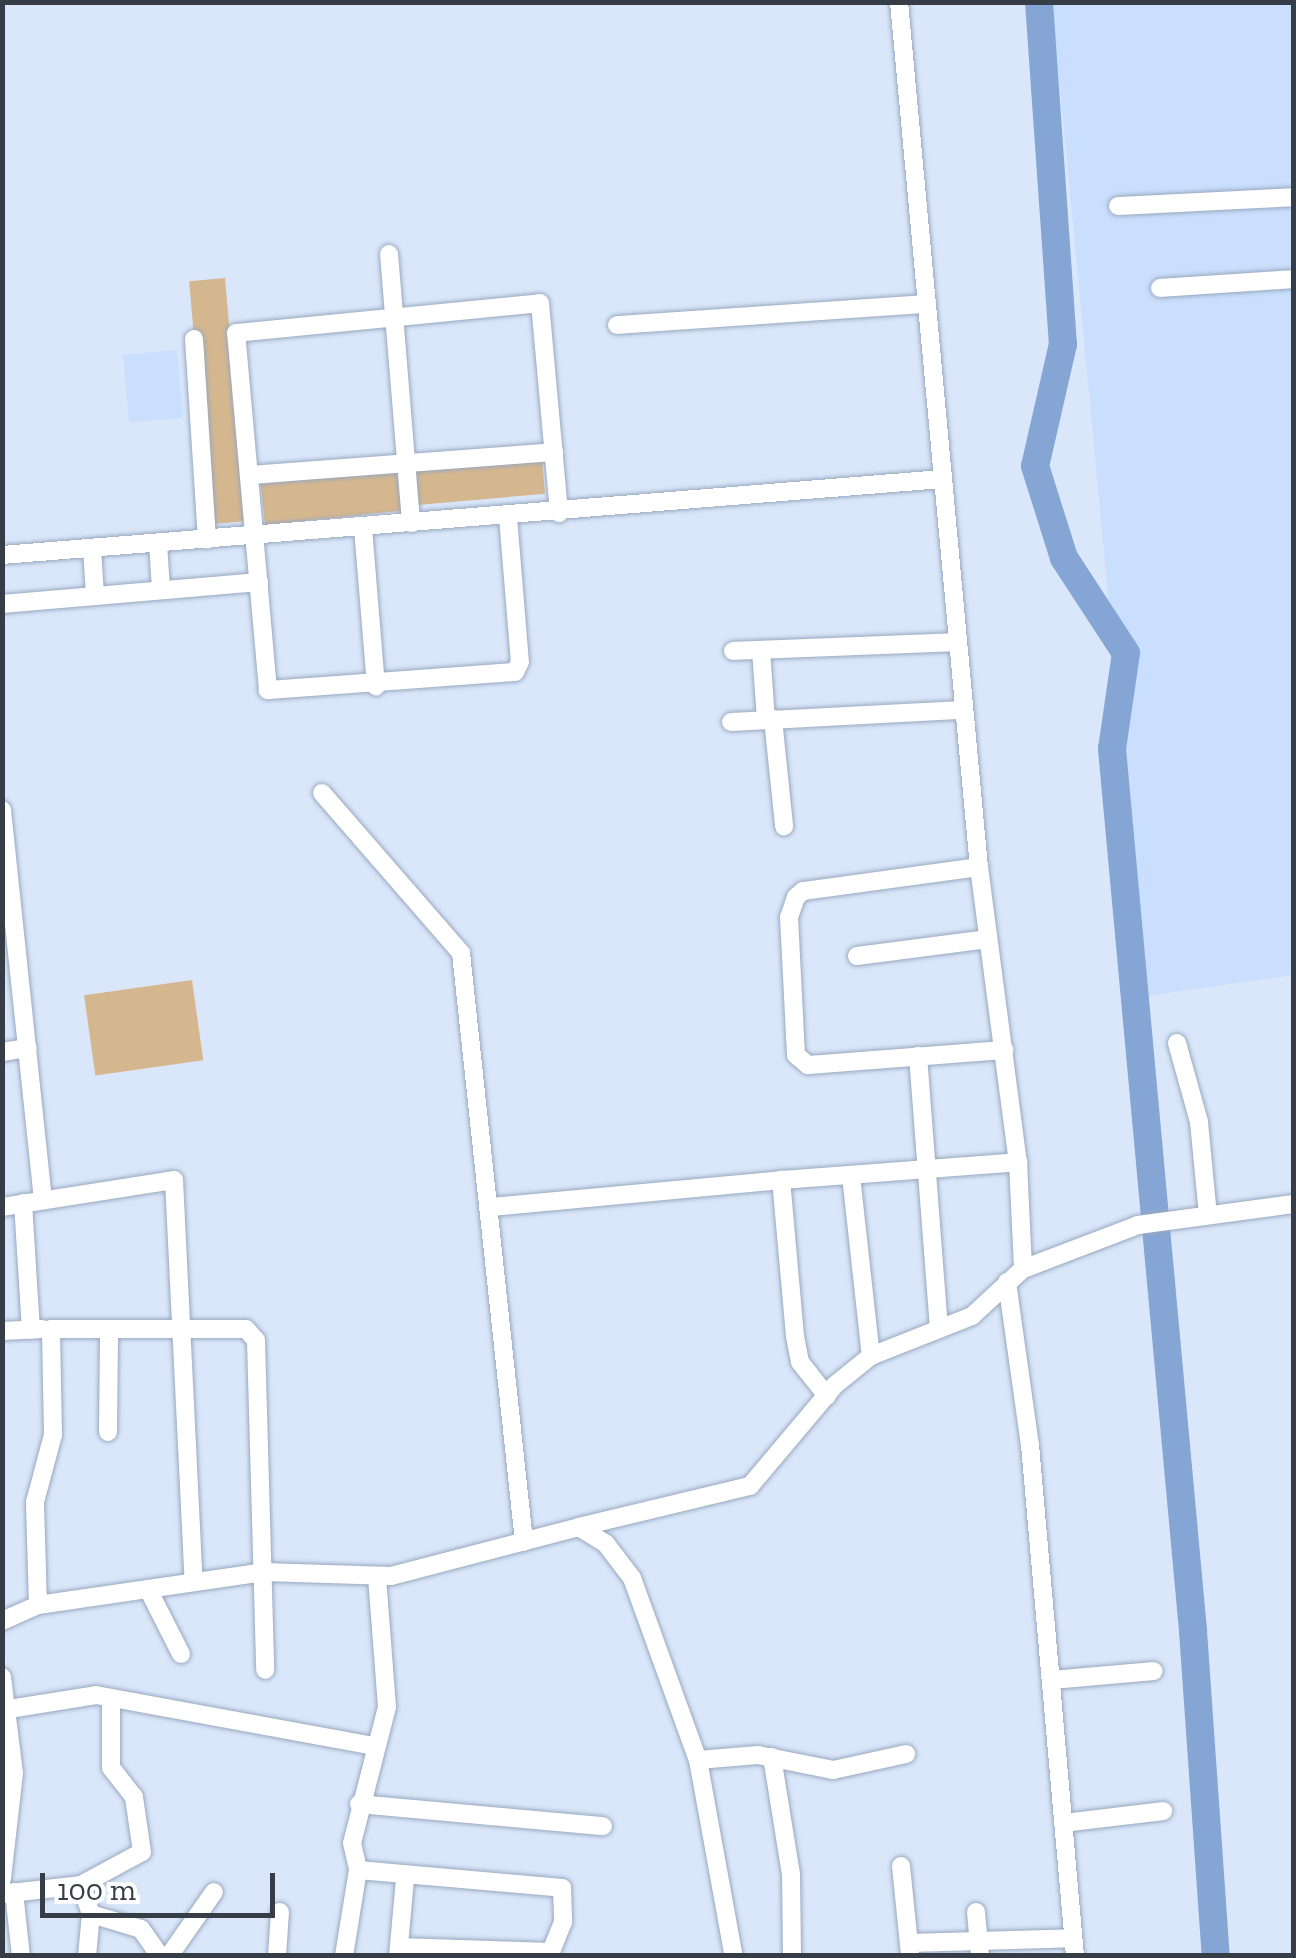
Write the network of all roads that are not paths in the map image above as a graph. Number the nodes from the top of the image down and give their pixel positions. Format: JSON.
{"nodes":[{"id":1,"x":899,"y":2,"type":"edge"},
{"id":2,"x":1294,"y":196,"type":"edge"},
{"id":3,"x":1118,"y":206,"type":"dead end"},
{"id":4,"x":389,"y":254,"type":"dead end"},
{"id":5,"x":1294,"y":279,"type":"edge"},
{"id":6,"x":1160,"y":288,"type":"dead end"},
{"id":7,"x":925,"y":304,"type":"junction"},
{"id":8,"x":396,"y":317,"type":"junction"},
{"id":9,"x":617,"y":325,"type":"dead end"},
{"id":10,"x":194,"y":338,"type":"dead end"},
{"id":11,"x":554,"y":452,"type":"junction"},
{"id":12,"x":406,"y":461,"type":"junction"},
{"id":13,"x":249,"y":475,"type":"junction"},
{"id":14,"x":942,"y":479,"type":"junction"},
{"id":15,"x":558,"y":513,"type":"junction"},
{"id":16,"x":508,"y":517,"type":"junction"},
{"id":17,"x":411,"y":524,"type":"junction"},
{"id":18,"x":364,"y":528,"type":"junction"},
{"id":19,"x":254,"y":536,"type":"junction"},
{"id":20,"x":207,"y":540,"type":"junction"},
{"id":21,"x":158,"y":544,"type":"junction"},
{"id":22,"x":92,"y":548,"type":"junction"},
{"id":23,"x":2,"y":555,"type":"edge"},
{"id":24,"x":258,"y":582,"type":"junction"},
{"id":25,"x":162,"y":590,"type":"junction"},
{"id":26,"x":95,"y":596,"type":"junction"},
{"id":27,"x":2,"y":604,"type":"edge"},
{"id":28,"x":956,"y":642,"type":"junction"},
{"id":29,"x":761,"y":650,"type":"junction"},
{"id":30,"x":732,"y":651,"type":"dead end"},
{"id":31,"x":376,"y":686,"type":"junction"},
{"id":32,"x":963,"y":710,"type":"junction"},
{"id":33,"x":770,"y":719,"type":"junction"},
{"id":34,"x":731,"y":722,"type":"dead end"},
{"id":35,"x":322,"y":794,"type":"dead end"},
{"id":36,"x":2,"y":810,"type":"edge"},
{"id":37,"x":784,"y":826,"type":"dead end"},
{"id":38,"x":978,"y":867,"type":"junction"},
{"id":39,"x":7,"y":929,"type":"edge"},
{"id":40,"x":988,"y":938,"type":"junction"},
{"id":41,"x":857,"y":956,"type":"dead end"},
{"id":42,"x":1177,"y":1043,"type":"dead end"},
{"id":43,"x":28,"y":1048,"type":"junction"},
{"id":44,"x":1004,"y":1050,"type":"junction"},
{"id":45,"x":2,"y":1052,"type":"edge"},
{"id":46,"x":918,"y":1056,"type":"junction"},
{"id":47,"x":1018,"y":1162,"type":"junction"},
{"id":48,"x":926,"y":1170,"type":"junction"},
{"id":49,"x":851,"y":1176,"type":"junction"},
{"id":50,"x":781,"y":1180,"type":"junction"},
{"id":51,"x":43,"y":1199,"type":"junction"},
{"id":52,"x":23,"y":1203,"type":"junction"},
{"id":53,"x":1294,"y":1204,"type":"edge"},
{"id":54,"x":2,"y":1206,"type":"edge"},
{"id":55,"x":492,"y":1208,"type":"junction"},
{"id":56,"x":1208,"y":1214,"type":"junction"},
{"id":57,"x":1023,"y":1269,"type":"junction"},
{"id":58,"x":1006,"y":1282,"type":"junction"},
{"id":59,"x":938,"y":1328,"type":"junction"},
{"id":60,"x":51,"y":1329,"type":"junction"},
{"id":61,"x":184,"y":1329,"type":"junction"},
{"id":62,"x":31,"y":1330,"type":"junction"},
{"id":63,"x":109,"y":1330,"type":"junction"},
{"id":64,"x":2,"y":1331,"type":"edge"},
{"id":65,"x":871,"y":1356,"type":"junction"},
{"id":66,"x":827,"y":1396,"type":"junction"},
{"id":67,"x":108,"y":1432,"type":"dead end"},
{"id":68,"x":579,"y":1527,"type":"junction"},
{"id":69,"x":524,"y":1542,"type":"junction"},
{"id":70,"x":264,"y":1572,"type":"junction"},
{"id":71,"x":377,"y":1577,"type":"junction"},
{"id":72,"x":194,"y":1582,"type":"junction"},
{"id":73,"x":148,"y":1588,"type":"junction"},
{"id":74,"x":38,"y":1605,"type":"junction"},
{"id":75,"x":2,"y":1622,"type":"edge"},
{"id":76,"x":180,"y":1654,"type":"dead end"},
{"id":77,"x":265,"y":1670,"type":"dead end"},
{"id":78,"x":1154,"y":1671,"type":"dead end"},
{"id":79,"x":2,"y":1678,"type":"edge"},
{"id":80,"x":1052,"y":1680,"type":"junction"},
{"id":81,"x":112,"y":1698,"type":"junction"},
{"id":82,"x":9,"y":1710,"type":"junction"},
{"id":83,"x":375,"y":1746,"type":"junction"},
{"id":84,"x":906,"y":1754,"type":"dead end"},
{"id":85,"x":772,"y":1757,"type":"junction"},
{"id":86,"x":698,"y":1760,"type":"junction"},
{"id":87,"x":7,"y":1803,"type":"edge"},
{"id":88,"x":360,"y":1804,"type":"junction"},
{"id":89,"x":1163,"y":1811,"type":"dead end"},
{"id":90,"x":1063,"y":1823,"type":"junction"},
{"id":91,"x":604,"y":1826,"type":"dead end"},
{"id":92,"x":902,"y":1866,"type":"dead end"},
{"id":93,"x":358,"y":1870,"type":"junction"},
{"id":94,"x":406,"y":1879,"type":"junction"},
{"id":95,"x":81,"y":1885,"type":"junction"},
{"id":96,"x":6,"y":1889,"type":"edge"},
{"id":97,"x":214,"y":1892,"type":"dead end"},
{"id":98,"x":280,"y":1912,"type":"dead end"},
{"id":99,"x":976,"y":1912,"type":"dead end"},
{"id":100,"x":91,"y":1914,"type":"junction"},
{"id":101,"x":1074,"y":1947,"type":"edge"},
{"id":102,"x":910,"y":1949,"type":"edge"},
{"id":103,"x":979,"y":1949,"type":"edge"},
{"id":104,"x":398,"y":1951,"type":"edge"},
{"id":105,"x":733,"y":1953,"type":"edge"},
{"id":106,"x":22,"y":1956,"type":"edge"},
{"id":107,"x":87,"y":1956,"type":"edge"},
{"id":108,"x":160,"y":1956,"type":"edge"},
{"id":109,"x":170,"y":1956,"type":"edge"},
{"id":110,"x":277,"y":1956,"type":"edge"},
{"id":111,"x":344,"y":1956,"type":"edge"},
{"id":112,"x":792,"y":1956,"type":"edge"}],
"edges":[{"from":1,"to":7,"type":"street"},
{"from":2,"to":3,"type":"street"},
{"from":4,"to":8,"type":"street"},
{"from":5,"to":6,"type":"street"},
{"from":7,"to":9,"type":"street"},
{"from":7,"to":14,"type":"street"},
{"from":8,"to":11,"type":"street"},
{"from":8,"to":12,"type":"street"},
{"from":8,"to":13,"type":"street"},
{"from":10,"to":20,"type":"street"},
{"from":11,"to":12,"type":"street"},
{"from":11,"to":15,"type":"street"},
{"from":12,"to":13,"type":"street"},
{"from":12,"to":17,"type":"street"},
{"from":13,"to":19,"type":"street"},
{"from":14,"to":15,"type":"street"},
{"from":14,"to":28,"type":"street"},
{"from":15,"to":16,"type":"street"},
{"from":16,"to":17,"type":"street"},
{"from":16,"to":31,"type":"street"},
{"from":17,"to":18,"type":"street"},
{"from":18,"to":19,"type":"street"},
{"from":18,"to":31,"type":"street"},
{"from":19,"to":20,"type":"street"},
{"from":19,"to":24,"type":"street"},
{"from":20,"to":21,"type":"street"},
{"from":21,"to":22,"type":"street"},
{"from":21,"to":25,"type":"street"},
{"from":22,"to":23,"type":"street"},
{"from":22,"to":26,"type":"street"},
{"from":24,"to":25,"type":"street"},
{"from":24,"to":31,"type":"street"},
{"from":25,"to":26,"type":"street"},
{"from":26,"to":27,"type":"street"},
{"from":28,"to":29,"type":"street"},
{"from":28,"to":32,"type":"street"},
{"from":29,"to":30,"type":"street"},
{"from":29,"to":33,"type":"street"},
{"from":32,"to":33,"type":"street"},
{"from":32,"to":38,"type":"street"},
{"from":33,"to":34,"type":"street"},
{"from":33,"to":37,"type":"street"},
{"from":35,"to":55,"type":"street"},
{"from":36,"to":39,"type":"street"},
{"from":38,"to":40,"type":"street"},
{"from":38,"to":46,"type":"street"},
{"from":39,"to":43,"type":"street"},
{"from":40,"to":41,"type":"street"},
{"from":40,"to":44,"type":"street"},
{"from":42,"to":56,"type":"street"},
{"from":43,"to":45,"type":"street"},
{"from":43,"to":51,"type":"street"},
{"from":44,"to":46,"type":"street"},
{"from":44,"to":47,"type":"street"},
{"from":46,"to":48,"type":"street"},
{"from":47,"to":48,"type":"street"},
{"from":47,"to":57,"type":"street"},
{"from":48,"to":49,"type":"street"},
{"from":48,"to":59,"type":"street"},
{"from":49,"to":50,"type":"street"},
{"from":49,"to":65,"type":"street"},
{"from":50,"to":55,"type":"street"},
{"from":50,"to":66,"type":"street"},
{"from":51,"to":52,"type":"street"},
{"from":51,"to":61,"type":"street"},
{"from":52,"to":54,"type":"street"},
{"from":52,"to":62,"type":"street"},
{"from":53,"to":56,"type":"street"},
{"from":55,"to":69,"type":"street"},
{"from":56,"to":57,"type":"street"},
{"from":57,"to":58,"type":"street"},
{"from":58,"to":59,"type":"street"},
{"from":58,"to":80,"type":"street"},
{"from":59,"to":65,"type":"street"},
{"from":60,"to":62,"type":"street"},
{"from":60,"to":63,"type":"street"},
{"from":60,"to":74,"type":"street"},
{"from":61,"to":63,"type":"street"},
{"from":61,"to":70,"type":"street"},
{"from":61,"to":72,"type":"street"},
{"from":62,"to":64,"type":"street"},
{"from":63,"to":67,"type":"street"},
{"from":65,"to":66,"type":"street"},
{"from":66,"to":68,"type":"street"},
{"from":68,"to":69,"type":"street"},
{"from":68,"to":86,"type":"street"},
{"from":69,"to":71,"type":"street"},
{"from":70,"to":71,"type":"street"},
{"from":70,"to":72,"type":"street"},
{"from":70,"to":77,"type":"street"},
{"from":71,"to":83,"type":"street"},
{"from":72,"to":73,"type":"street"},
{"from":73,"to":74,"type":"street"},
{"from":73,"to":76,"type":"street"},
{"from":74,"to":75,"type":"street"},
{"from":78,"to":80,"type":"street"},
{"from":79,"to":82,"type":"street"},
{"from":80,"to":90,"type":"street"},
{"from":81,"to":82,"type":"street"},
{"from":81,"to":83,"type":"street"},
{"from":81,"to":95,"type":"street"},
{"from":82,"to":87,"type":"street"},
{"from":83,"to":88,"type":"street"},
{"from":84,"to":85,"type":"street"},
{"from":85,"to":86,"type":"street"},
{"from":85,"to":112,"type":"street"},
{"from":86,"to":105,"type":"street"},
{"from":87,"to":96,"type":"street"},
{"from":88,"to":91,"type":"street"},
{"from":88,"to":93,"type":"street"},
{"from":89,"to":90,"type":"street"},
{"from":90,"to":101,"type":"street"},
{"from":92,"to":102,"type":"street"},
{"from":93,"to":94,"type":"street"},
{"from":93,"to":111,"type":"street"},
{"from":94,"to":104,"type":"street"},
{"from":94,"to":104,"type":"street"},
{"from":95,"to":96,"type":"street"},
{"from":95,"to":100,"type":"street"},
{"from":96,"to":106,"type":"street"},
{"from":97,"to":109,"type":"street"},
{"from":98,"to":110,"type":"street"},
{"from":99,"to":103,"type":"street"},
{"from":100,"to":107,"type":"street"},
{"from":100,"to":108,"type":"street"},
{"from":101,"to":103,"type":"street"},
{"from":102,"to":103,"type":"street"}]}
